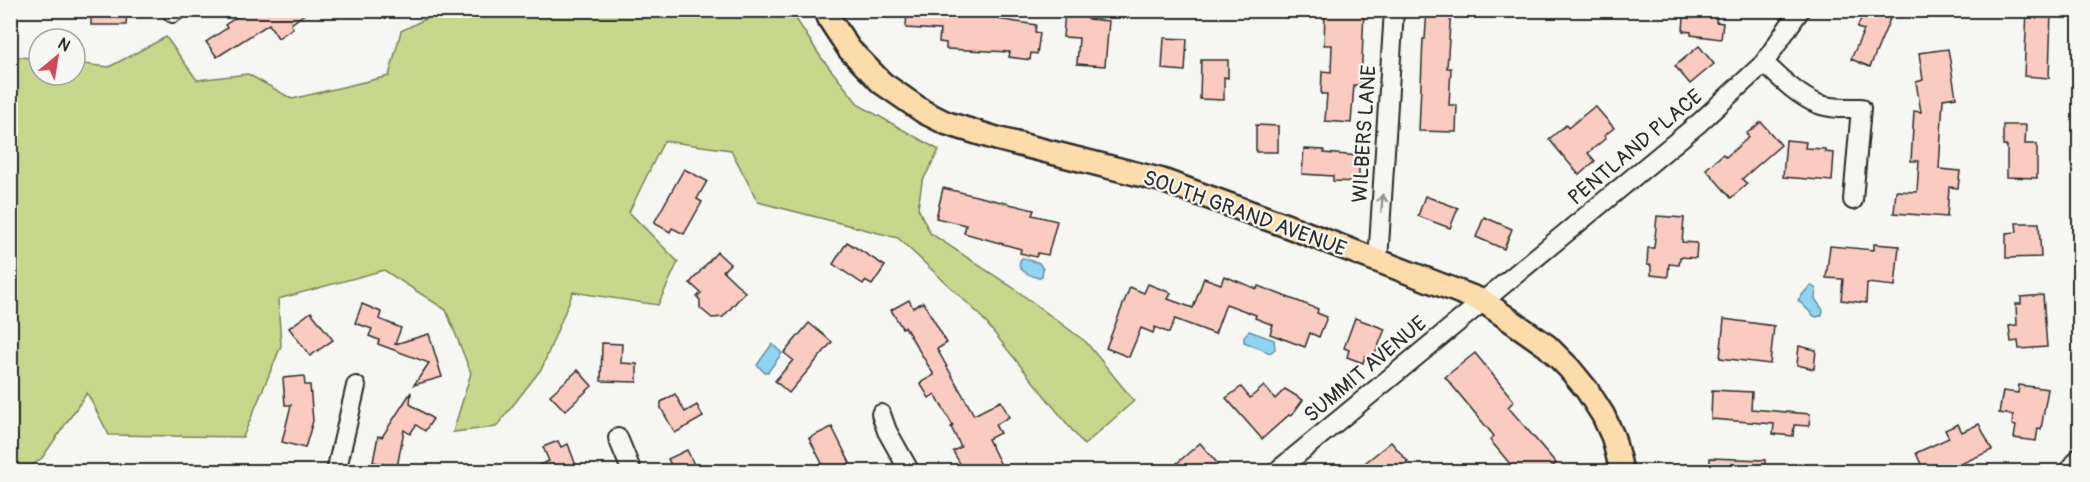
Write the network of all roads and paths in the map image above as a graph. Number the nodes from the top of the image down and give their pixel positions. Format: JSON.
{"nodes":[{"id":1,"x":826,"y":10,"type":"edge"},
{"id":2,"x":1394,"y":10,"type":"edge"},
{"id":3,"x":1800,"y":10,"type":"edge"},
{"id":4,"x":1764,"y":63,"type":"junction"},
{"id":5,"x":1853,"y":200,"type":"dead end"},
{"id":6,"x":1378,"y":261,"type":"junction"},
{"id":7,"x":1483,"y":301,"type":"junction"},
{"id":8,"x":356,"y":386,"type":"dead end"},
{"id":9,"x":881,"y":414,"type":"dead end"},
{"id":10,"x":618,"y":438,"type":"dead end"},
{"id":11,"x":2079,"y":458,"type":"edge"},
{"id":12,"x":336,"y":471,"type":"edge"},
{"id":13,"x":632,"y":471,"type":"edge"},
{"id":14,"x":910,"y":471,"type":"edge"},
{"id":15,"x":1276,"y":471,"type":"edge"},
{"id":16,"x":1622,"y":471,"type":"edge"},
{"id":17,"x":2067,"y":471,"type":"edge"}],
"edges":[{"from":1,"to":6,"type":"main road","name":"SOUTH GRAND AVENUE"},
{"from":6,"to":2,"type":"street","name":"WILBERS LANE","one_way":true},
{"from":3,"to":4,"type":"street","name":"PENTLAND PLACE"},
{"from":4,"to":5,"type":"street"},
{"from":4,"to":7,"type":"street","name":"PENTLAND PLACE"},
{"from":6,"to":7,"type":"main road","name":"SOUTH GRAND AVENUE"},
{"from":7,"to":15,"type":"street","name":"SUMMIT AVENUE"},
{"from":7,"to":16,"type":"main road","name":"SOUTH GRAND AVENUE"},
{"from":8,"to":12,"type":"street"},
{"from":9,"to":14,"type":"street"},
{"from":10,"to":13,"type":"street"},
{"from":11,"to":17,"type":"street"}]}
